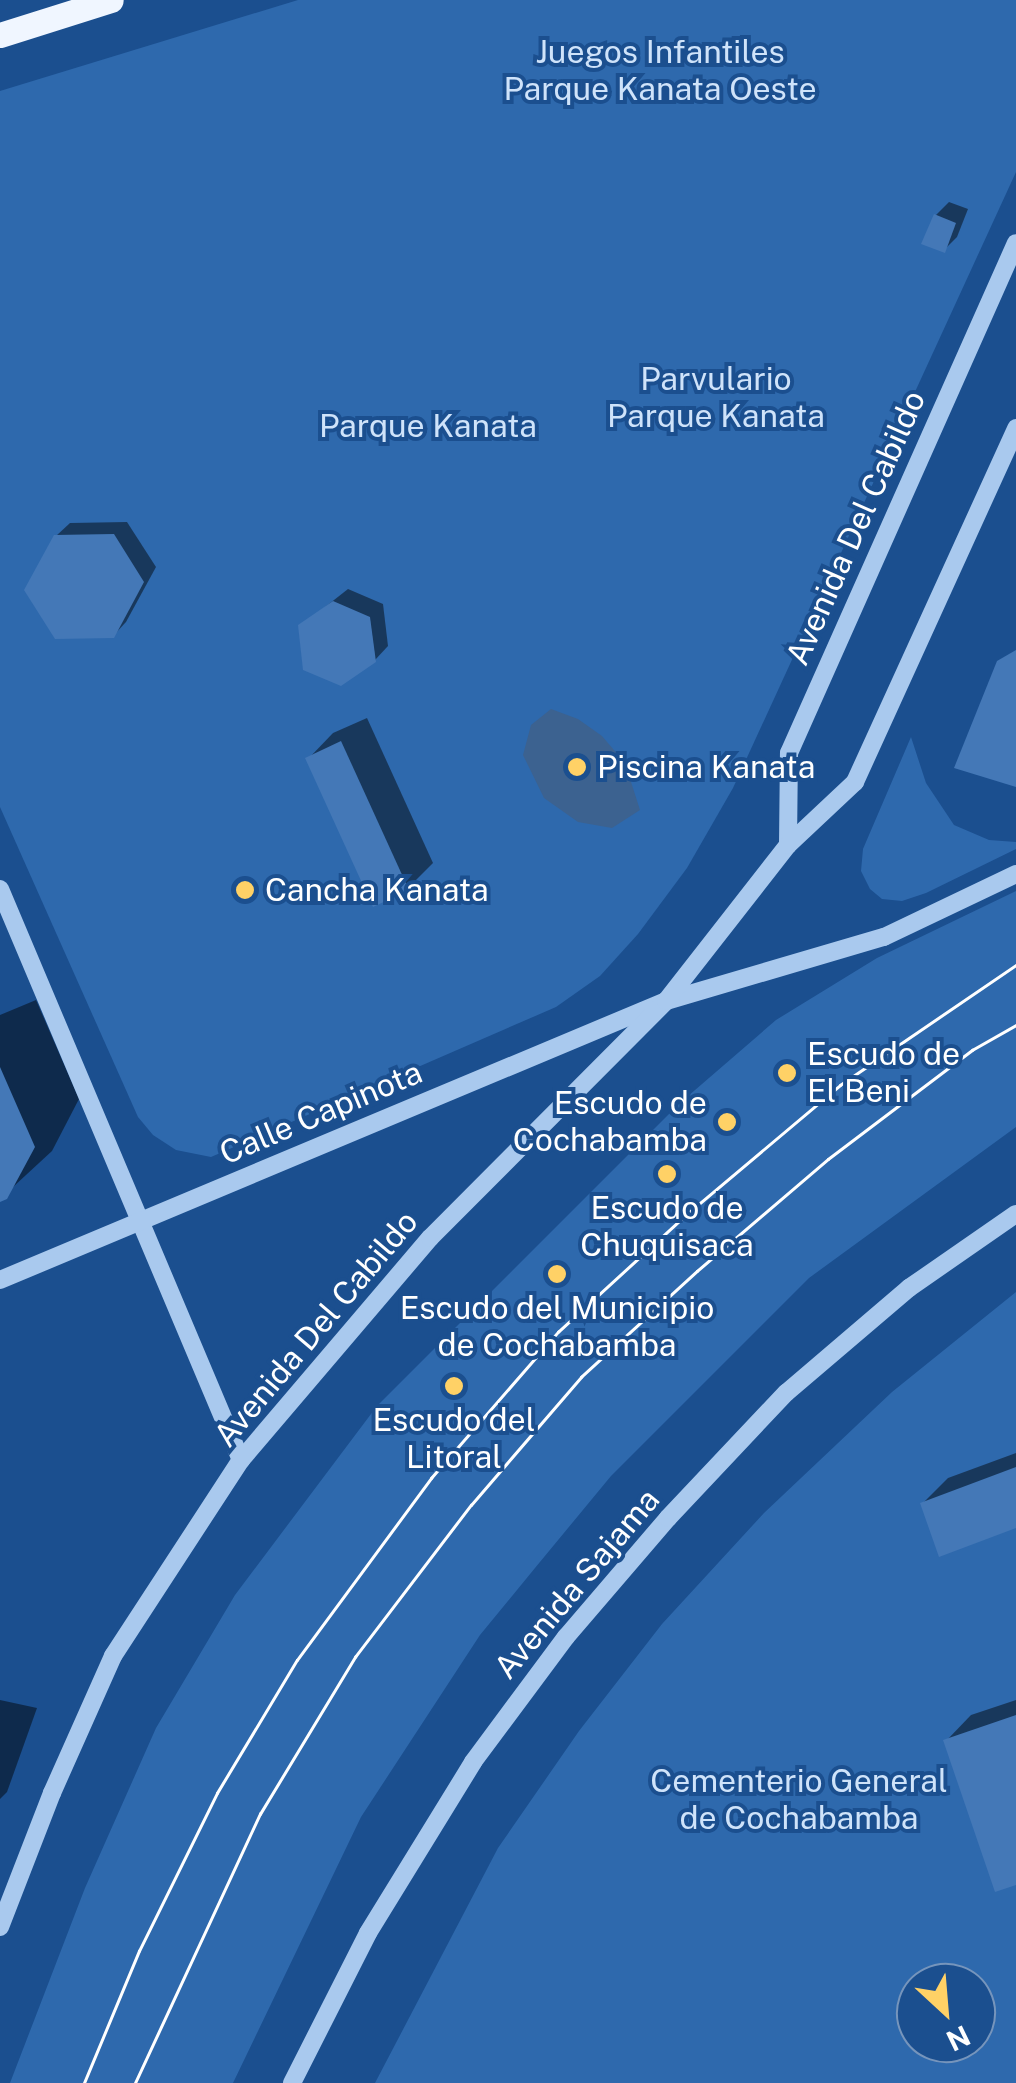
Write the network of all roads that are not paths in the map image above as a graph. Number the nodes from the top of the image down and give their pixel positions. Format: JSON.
{"nodes":[{"id":1,"x":111,"y":0,"type":"edge"},
{"id":2,"x":0,"y":35,"type":"edge"},
{"id":3,"x":1016,"y":242,"type":"edge"},
{"id":4,"x":1016,"y":428,"type":"edge"},
{"id":5,"x":788,"y":845,"type":"junction"},
{"id":6,"x":1016,"y":874,"type":"edge"},
{"id":7,"x":0,"y":888,"type":"edge"},
{"id":8,"x":666,"y":1001,"type":"junction"},
{"id":9,"x":1016,"y":1214,"type":"edge"},
{"id":10,"x":138,"y":1222,"type":"junction"},
{"id":11,"x":0,"y":1280,"type":"edge"},
{"id":12,"x":241,"y":1460,"type":"junction"},
{"id":13,"x":0,"y":1927,"type":"edge"},
{"id":14,"x":292,"y":2083,"type":"edge"}],
"edges":[{"from":1,"to":2,"type":"main road"},
{"from":3,"to":5,"type":"street","name":"Avenida Del Cabildo"},
{"from":4,"to":5,"type":"street","name":"Avenida Del Cabildo"},
{"from":5,"to":8,"type":"street","name":"Avenida Del Cabildo"},
{"from":6,"to":8,"type":"street"},
{"from":7,"to":10,"type":"street"},
{"from":8,"to":10,"type":"street","name":"Calle Capinota"},
{"from":8,"to":12,"type":"street","name":"Avenida Del Cabildo"},
{"from":9,"to":14,"type":"street","name":"Avenida Sajama"},
{"from":10,"to":11,"type":"street","name":"Calle Capinota"},
{"from":10,"to":12,"type":"street"},
{"from":12,"to":13,"type":"street","name":"Avenida Del Cabildo"}]}
